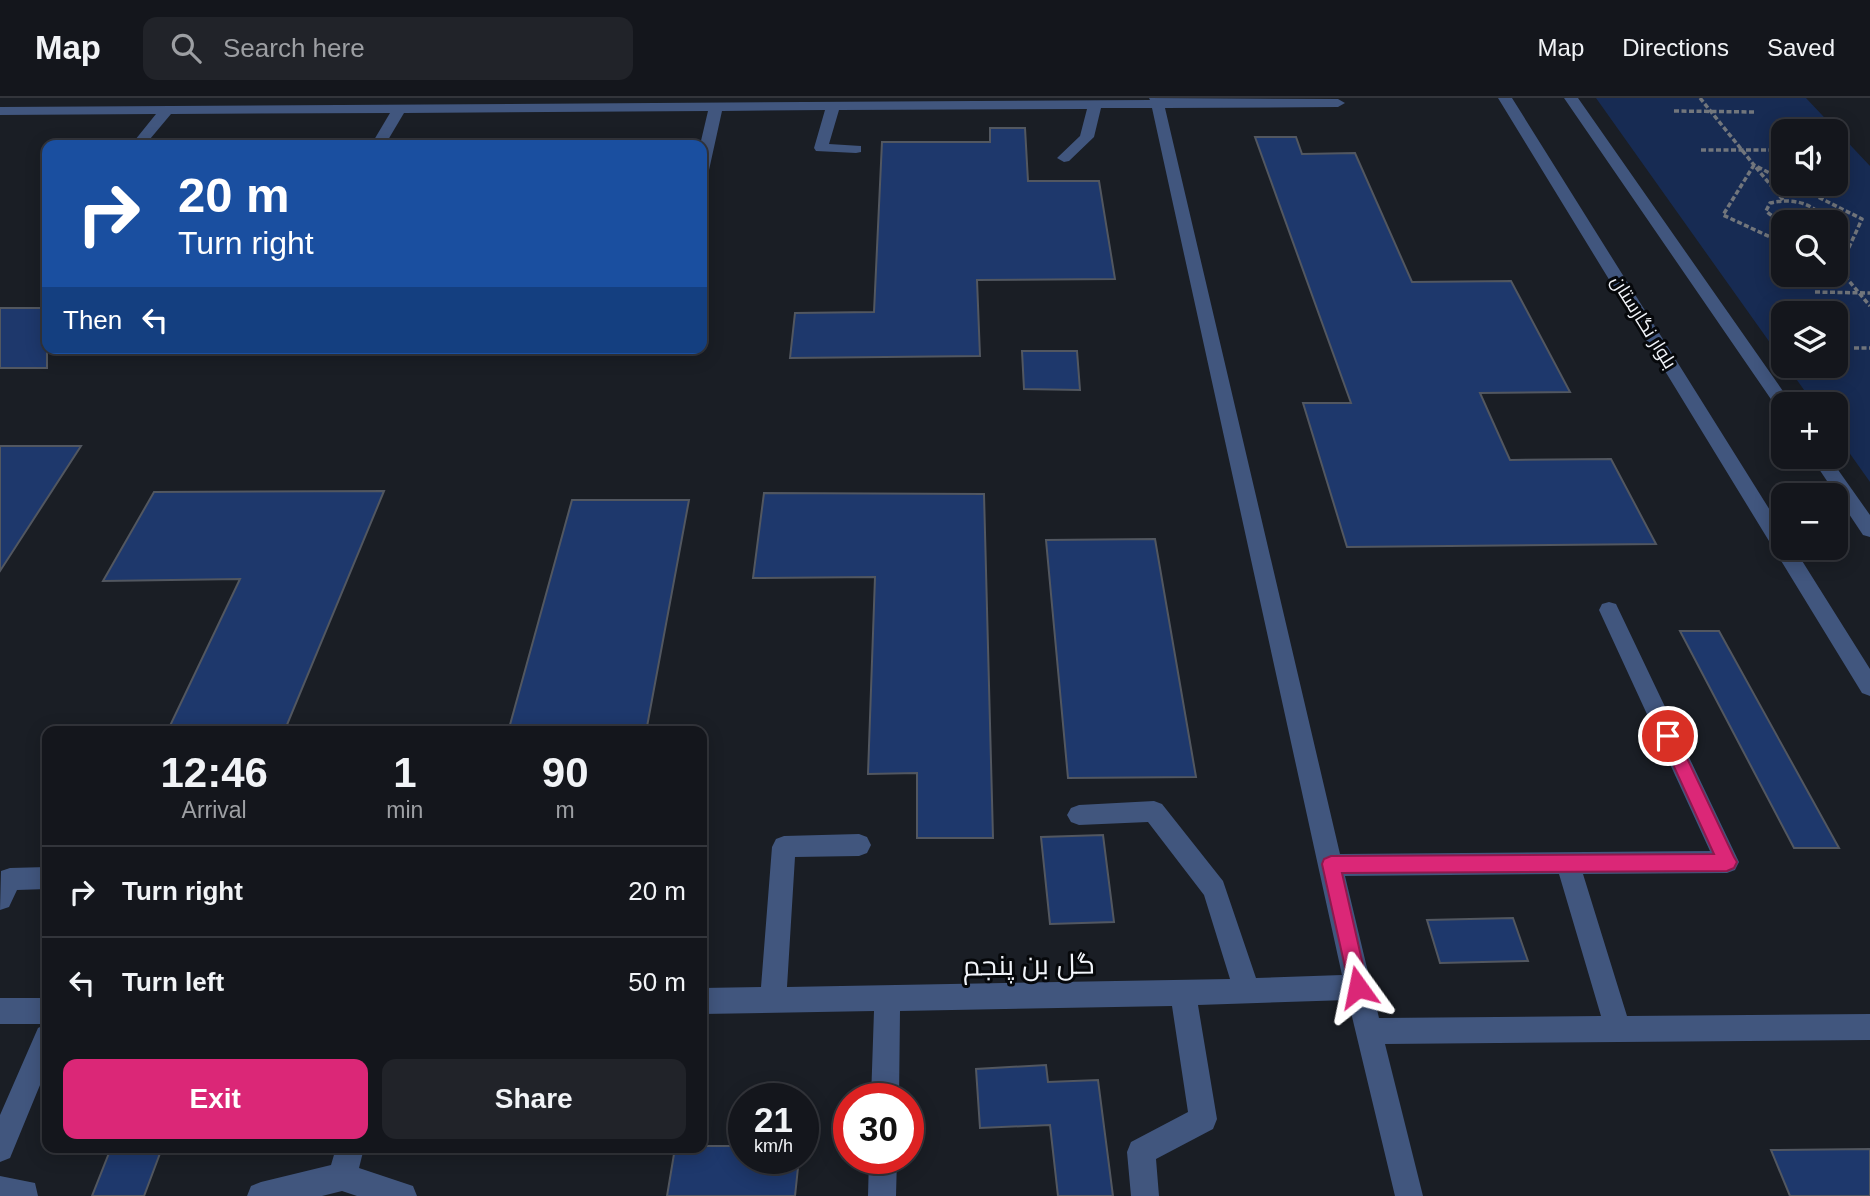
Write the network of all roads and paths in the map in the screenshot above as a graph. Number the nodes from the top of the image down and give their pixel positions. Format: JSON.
{"nodes":[{"id":1,"x":1505,"y":98,"type":"edge"},
{"id":2,"x":1572,"y":98,"type":"edge"},
{"id":3,"x":1700,"y":98,"type":"edge"},
{"id":4,"x":1157,"y":101,"type":"edge"},
{"id":5,"x":1338,"y":103,"type":"dead end"},
{"id":6,"x":1095,"y":105,"type":"junction"},
{"id":7,"x":716,"y":106,"type":"junction"},
{"id":8,"x":833,"y":106,"type":"junction"},
{"id":9,"x":400,"y":108,"type":"junction"},
{"id":10,"x":167,"y":110,"type":"junction"},
{"id":11,"x":0,"y":111,"type":"edge"},
{"id":12,"x":1674,"y":111,"type":"dead end"},
{"id":13,"x":1711,"y":112,"type":"junction"},
{"id":14,"x":1756,"y":112,"type":"dead end"},
{"id":15,"x":142,"y":140,"type":"edge"},
{"id":16,"x":381,"y":140,"type":"edge"},
{"id":17,"x":707,"y":147,"type":"edge"},
{"id":18,"x":856,"y":149,"type":"dead end"},
{"id":19,"x":1701,"y":150,"type":"dead end"},
{"id":20,"x":1743,"y":150,"type":"junction"},
{"id":21,"x":1771,"y":150,"type":"edge"},
{"id":22,"x":1064,"y":158,"type":"dead end"},
{"id":23,"x":1754,"y":165,"type":"junction"},
{"id":24,"x":1771,"y":174,"type":"edge"},
{"id":25,"x":1816,"y":196,"type":"edge"},
{"id":26,"x":1783,"y":200,"type":"junction"},
{"id":27,"x":1816,"y":210,"type":"edge"},
{"id":28,"x":1844,"y":210,"type":"edge"},
{"id":29,"x":1848,"y":212,"type":"edge"},
{"id":30,"x":1771,"y":217,"type":"edge"},
{"id":31,"x":1771,"y":237,"type":"edge"},
{"id":32,"x":1848,"y":246,"type":"edge"},
{"id":33,"x":1848,"y":280,"type":"edge"},
{"id":34,"x":1815,"y":292,"type":"dead end"},
{"id":35,"x":1859,"y":293,"type":"junction"},
{"id":36,"x":1870,"y":293,"type":"edge"},
{"id":37,"x":1870,"y":306,"type":"edge"},
{"id":38,"x":1854,"y":348,"type":"dead end"},
{"id":39,"x":1870,"y":348,"type":"edge"},
{"id":40,"x":1775,"y":392,"type":"edge"},
{"id":41,"x":1828,"y":469,"type":"edge"},
{"id":42,"x":1771,"y":526,"type":"edge"},
{"id":43,"x":1870,"y":530,"type":"edge"},
{"id":44,"x":1792,"y":560,"type":"edge"},
{"id":45,"x":1609,"y":610,"type":"dead end"},
{"id":46,"x":1870,"y":687,"type":"edge"},
{"id":47,"x":1079,"y":814,"type":"dead end"},
{"id":48,"x":859,"y":845,"type":"dead end"},
{"id":49,"x":1568,"y":863,"type":"junction"},
{"id":50,"x":1331,"y":864,"type":"junction"},
{"id":51,"x":42,"y":878,"type":"edge"},
{"id":52,"x":0,"y":899,"type":"edge"},
{"id":53,"x":1358,"y":987,"type":"junction"},
{"id":54,"x":1247,"y":991,"type":"junction"},
{"id":55,"x":1182,"y":993,"type":"junction"},
{"id":56,"x":887,"y":999,"type":"junction"},
{"id":57,"x":773,"y":1000,"type":"junction"},
{"id":58,"x":707,"y":1001,"type":"edge"},
{"id":59,"x":0,"y":1011,"type":"edge"},
{"id":60,"x":42,"y":1011,"type":"edge"},
{"id":61,"x":1870,"y":1027,"type":"edge"},
{"id":62,"x":1618,"y":1030,"type":"junction"},
{"id":63,"x":1369,"y":1031,"type":"junction"},
{"id":64,"x":42,"y":1049,"type":"edge"},
{"id":65,"x":885,"y":1083,"type":"edge"},
{"id":66,"x":0,"y":1148,"type":"edge"},
{"id":67,"x":349,"y":1153,"type":"edge"},
{"id":68,"x":883,"y":1174,"type":"edge"},
{"id":69,"x":342,"y":1177,"type":"junction"},
{"id":70,"x":261,"y":1196,"type":"edge"},
{"id":71,"x":403,"y":1196,"type":"edge"},
{"id":72,"x":882,"y":1196,"type":"edge"},
{"id":73,"x":1145,"y":1196,"type":"edge"},
{"id":74,"x":1409,"y":1196,"type":"edge"}],
"edges":[{"from":1,"to":42,"type":"street","name":"بلوار نگارستان"},
{"from":2,"to":40,"type":"street"},
{"from":3,"to":13,"type":"path"},
{"from":4,"to":5,"type":"street"},
{"from":4,"to":6,"type":"street"},
{"from":4,"to":50,"type":"street"},
{"from":6,"to":8,"type":"street"},
{"from":6,"to":22,"type":"street"},
{"from":7,"to":8,"type":"street"},
{"from":7,"to":9,"type":"street"},
{"from":7,"to":17,"type":"street"},
{"from":8,"to":18,"type":"street"},
{"from":9,"to":10,"type":"street"},
{"from":9,"to":16,"type":"street"},
{"from":10,"to":11,"type":"street"},
{"from":10,"to":15,"type":"street"},
{"from":12,"to":13,"type":"path"},
{"from":13,"to":14,"type":"path"},
{"from":13,"to":20,"type":"path"},
{"from":19,"to":20,"type":"path"},
{"from":20,"to":21,"type":"path"},
{"from":20,"to":23,"type":"path"},
{"from":23,"to":24,"type":"path"},
{"from":23,"to":26,"type":"path"},
{"from":23,"to":31,"type":"path"},
{"from":25,"to":28,"type":"path"},
{"from":26,"to":27,"type":"path"},
{"from":26,"to":30,"type":"path"},
{"from":29,"to":32,"type":"path"},
{"from":33,"to":35,"type":"path"},
{"from":34,"to":35,"type":"path"},
{"from":35,"to":36,"type":"path"},
{"from":35,"to":37,"type":"path"},
{"from":38,"to":39,"type":"path"},
{"from":41,"to":43,"type":"street"},
{"from":44,"to":46,"type":"street","name":"بلوار نگارستان"},
{"from":45,"to":49,"type":"street"},
{"from":47,"to":54,"type":"street"},
{"from":48,"to":57,"type":"street"},
{"from":49,"to":50,"type":"street"},
{"from":49,"to":62,"type":"street"},
{"from":50,"to":53,"type":"street"},
{"from":51,"to":52,"type":"street"},
{"from":53,"to":54,"type":"street","name":"گل بن پنجم"},
{"from":53,"to":63,"type":"street"},
{"from":54,"to":55,"type":"street","name":"گل بن پنجم"},
{"from":55,"to":56,"type":"street","name":"گل بن پنجم"},
{"from":55,"to":73,"type":"street"},
{"from":56,"to":57,"type":"street","name":"گل بن پنجم"},
{"from":56,"to":65,"type":"street"},
{"from":57,"to":58,"type":"street","name":"گل بن پنجم"},
{"from":59,"to":60,"type":"street"},
{"from":61,"to":62,"type":"street"},
{"from":62,"to":63,"type":"street"},
{"from":63,"to":74,"type":"street"},
{"from":64,"to":66,"type":"street"},
{"from":67,"to":69,"type":"street"},
{"from":68,"to":72,"type":"street"},
{"from":69,"to":70,"type":"street"},
{"from":69,"to":71,"type":"street"}]}
